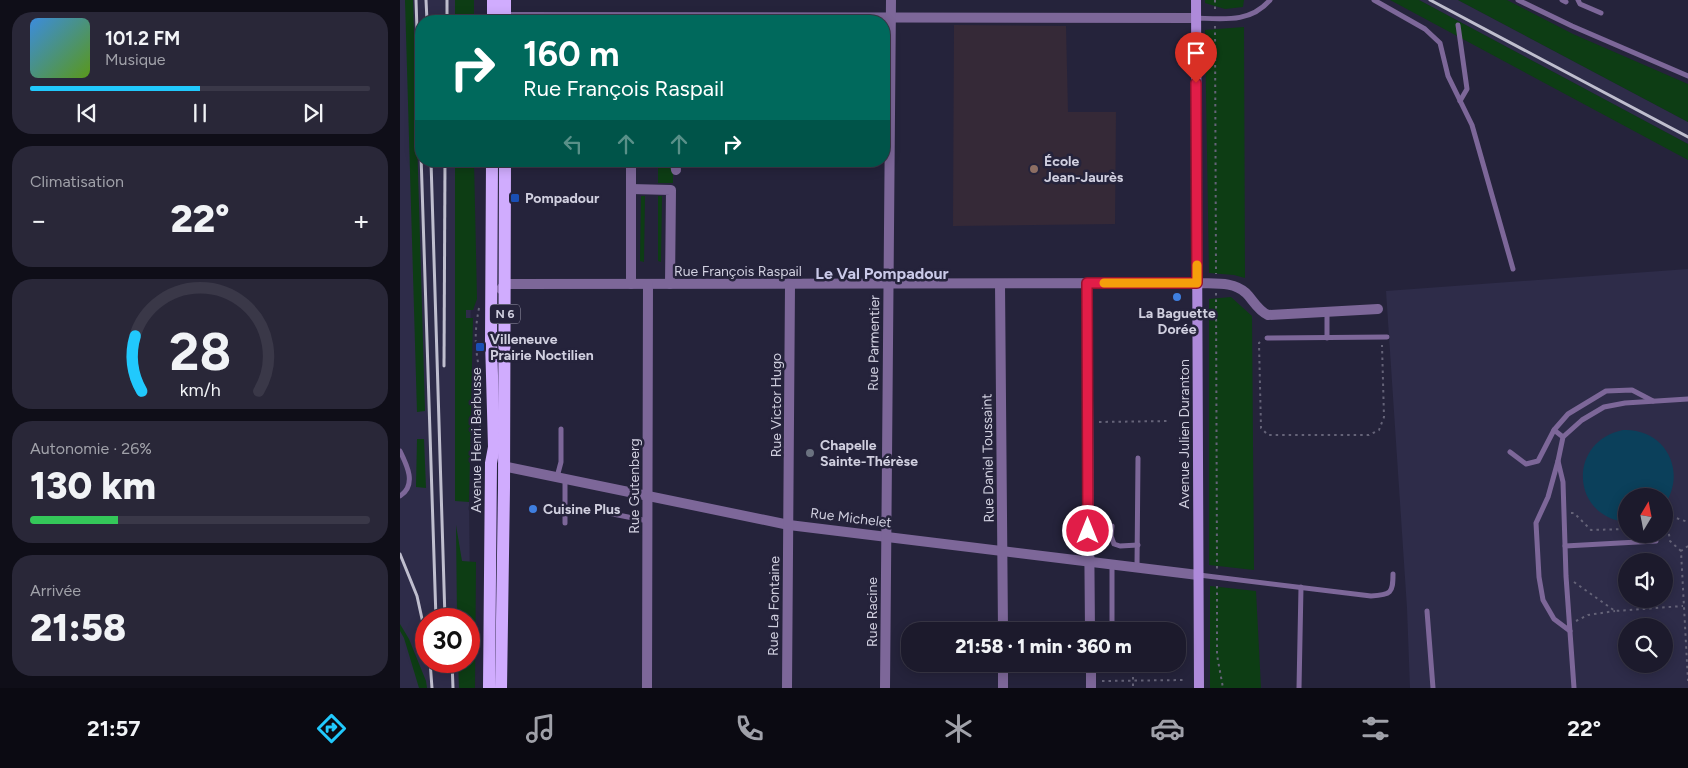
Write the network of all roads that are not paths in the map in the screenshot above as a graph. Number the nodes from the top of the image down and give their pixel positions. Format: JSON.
{"nodes":[{"id":1,"x":493,"y":0,"type":"edge"},
{"id":2,"x":505,"y":0,"type":"edge"},
{"id":3,"x":891,"y":0,"type":"edge"},
{"id":4,"x":1196,"y":0,"type":"edge"},
{"id":5,"x":1270,"y":0,"type":"edge"},
{"id":6,"x":1374,"y":0,"type":"edge"},
{"id":7,"x":1518,"y":0,"type":"edge"},
{"id":8,"x":1578,"y":0,"type":"edge"},
{"id":9,"x":1601,"y":13,"type":"dead end"},
{"id":10,"x":499,"y":15,"type":"edge"},
{"id":11,"x":502,"y":15,"type":"edge"},
{"id":12,"x":890,"y":18,"type":"joint"},
{"id":13,"x":1196,"y":18,"type":"junction"},
{"id":14,"x":1458,"y":25,"type":"dead end"},
{"id":15,"x":1688,"y":76,"type":"edge"},
{"id":16,"x":1460,"y":101,"type":"junction"},
{"id":17,"x":492,"y":167,"type":"edge"},
{"id":18,"x":505,"y":167,"type":"edge"},
{"id":19,"x":631,"y":167,"type":"edge"},
{"id":20,"x":887,"y":167,"type":"edge"},
{"id":21,"x":631,"y":189,"type":"junction"},
{"id":22,"x":1514,"y":269,"type":"dead end"},
{"id":23,"x":1087,"y":283,"type":"junction"},
{"id":24,"x":1197,"y":283,"type":"junction"},
{"id":25,"x":505,"y":284,"type":"junction"},
{"id":26,"x":631,"y":284,"type":"junction"},
{"id":27,"x":648,"y":284,"type":"junction"},
{"id":28,"x":670,"y":284,"type":"junction"},
{"id":29,"x":889,"y":284,"type":"junction"},
{"id":30,"x":1000,"y":284,"type":"junction"},
{"id":31,"x":790,"y":285,"type":"junction"},
{"id":32,"x":486,"y":302,"type":"junction"},
{"id":33,"x":1378,"y":309,"type":"dead end"},
{"id":34,"x":1327,"y":312,"type":"junction"},
{"id":35,"x":1384,"y":337,"type":"road end"},
{"id":36,"x":1268,"y":338,"type":"road end"},
{"id":37,"x":1327,"y":338,"type":"junction"},
{"id":38,"x":1688,"y":399,"type":"edge"},
{"id":39,"x":1653,"y":401,"type":"junction"},
{"id":40,"x":561,"y":429,"type":"dead end"},
{"id":41,"x":1554,"y":430,"type":"junction"},
{"id":42,"x":1563,"y":437,"type":"junction"},
{"id":43,"x":494,"y":447,"type":"junction"},
{"id":44,"x":400,"y":450,"type":"edge"},
{"id":45,"x":1510,"y":452,"type":"dead end"},
{"id":46,"x":1138,"y":458,"type":"dead end"},
{"id":47,"x":1558,"y":461,"type":"junction"},
{"id":48,"x":503,"y":466,"type":"junction"},
{"id":49,"x":561,"y":478,"type":"junction"},
{"id":50,"x":400,"y":496,"type":"edge"},
{"id":51,"x":648,"y":497,"type":"junction"},
{"id":52,"x":603,"y":512,"type":"dead end"},
{"id":53,"x":648,"y":521,"type":"junction"},
{"id":54,"x":565,"y":523,"type":"dead end"},
{"id":55,"x":789,"y":524,"type":"junction"},
{"id":56,"x":1112,"y":526,"type":"dead end"},
{"id":57,"x":886,"y":536,"type":"junction"},
{"id":58,"x":1620,"y":543,"type":"edge"},
{"id":59,"x":1138,"y":545,"type":"junction"},
{"id":60,"x":1565,"y":546,"type":"junction"},
{"id":61,"x":1002,"y":551,"type":"junction"},
{"id":62,"x":1089,"y":561,"type":"junction"},
{"id":63,"x":1112,"y":564,"type":"junction"},
{"id":64,"x":1137,"y":567,"type":"junction"},
{"id":65,"x":1393,"y":574,"type":"dead end"},
{"id":66,"x":1198,"y":575,"type":"junction"},
{"id":67,"x":1301,"y":587,"type":"junction"},
{"id":68,"x":1427,"y":611,"type":"dead end"},
{"id":69,"x":1003,"y":622,"type":"edge"},
{"id":70,"x":1090,"y":622,"type":"edge"},
{"id":71,"x":1112,"y":622,"type":"edge"},
{"id":72,"x":1570,"y":628,"type":"junction"},
{"id":73,"x":1003,"y":672,"type":"edge"},
{"id":74,"x":489,"y":688,"type":"edge"},
{"id":75,"x":501,"y":688,"type":"edge"},
{"id":76,"x":647,"y":688,"type":"edge"},
{"id":77,"x":787,"y":688,"type":"edge"},
{"id":78,"x":885,"y":688,"type":"edge"},
{"id":79,"x":1003,"y":688,"type":"edge"},
{"id":80,"x":1199,"y":688,"type":"edge"},
{"id":81,"x":1299,"y":688,"type":"edge"},
{"id":82,"x":1433,"y":688,"type":"edge"},
{"id":83,"x":1574,"y":688,"type":"edge"}],
"edges":[{"from":1,"to":10,"type":"main road"},
{"from":2,"to":11,"type":"main road"},
{"from":3,"to":12,"type":"street","name":"Rue Parmentier"},
{"from":4,"to":13,"type":"main road","name":"Avenue Julien Duranton"},
{"from":5,"to":13,"type":"lane"},
{"from":6,"to":16,"type":"lane"},
{"from":7,"to":15,"type":"lane"},
{"from":8,"to":9,"type":"lane"},
{"from":12,"to":13,"type":"street"},
{"from":13,"to":24,"type":"main road","name":"Avenue Julien Duranton"},
{"from":14,"to":16,"type":"lane"},
{"from":16,"to":22,"type":"lane"},
{"from":17,"to":32,"type":"main road","name":"Avenue Henri Barbusse","number":"N 6"},
{"from":18,"to":25,"type":"main road","name":"Avenue Henri Barbusse","number":"N 6"},
{"from":19,"to":21,"type":"street"},
{"from":20,"to":29,"type":"street","name":"Rue Parmentier"},
{"from":21,"to":26,"type":"street"},
{"from":21,"to":28,"type":"street"},
{"from":23,"to":24,"type":"street","name":"Rue François Raspail"},
{"from":23,"to":30,"type":"street","name":"Rue François Raspail"},
{"from":23,"to":62,"type":"street"},
{"from":24,"to":34,"type":"street","name":"Rue François Raspail"},
{"from":24,"to":66,"type":"main road","name":"Avenue Julien Duranton"},
{"from":25,"to":26,"type":"street","name":"Rue François Raspail"},
{"from":25,"to":32,"type":"street"},
{"from":25,"to":48,"type":"main road","name":"Avenue Henri Barbusse","number":"N 6"},
{"from":26,"to":27,"type":"street","name":"Rue François Raspail"},
{"from":27,"to":28,"type":"street","name":"Rue François Raspail"},
{"from":27,"to":51,"type":"street","name":"Rue Gutenberg"},
{"from":28,"to":31,"type":"street","name":"Rue François Raspail"},
{"from":29,"to":30,"type":"street","name":"Rue François Raspail"},
{"from":29,"to":31,"type":"street","name":"Rue François Raspail"},
{"from":29,"to":57,"type":"street","name":"Rue Parmentier"},
{"from":30,"to":61,"type":"street","name":"Rue Daniel Toussaint"},
{"from":31,"to":55,"type":"street","name":"Rue Victor Hugo"},
{"from":32,"to":43,"type":"main road","name":"Avenue Henri Barbusse","number":"N 6"},
{"from":33,"to":34,"type":"street","name":"Rue François Raspail"},
{"from":34,"to":37,"type":"lane"},
{"from":35,"to":37,"type":"lane"},
{"from":36,"to":37,"type":"lane"},
{"from":38,"to":39,"type":"lane"},
{"from":39,"to":41,"type":"lane"},
{"from":39,"to":42,"type":"lane"},
{"from":40,"to":49,"type":"lane"},
{"from":41,"to":42,"type":"lane"},
{"from":41,"to":45,"type":"lane"},
{"from":42,"to":47,"type":"lane"},
{"from":43,"to":48,"type":"main road"},
{"from":43,"to":74,"type":"main road","name":"Avenue Henri Barbusse","number":"N 6"},
{"from":44,"to":50,"type":"lane"},
{"from":46,"to":59,"type":"lane"},
{"from":47,"to":60,"type":"lane"},
{"from":47,"to":72,"type":"lane"},
{"from":48,"to":49,"type":"street","name":"Rue Michelet"},
{"from":48,"to":75,"type":"main road","name":"Avenue Henri Barbusse","number":"N 6"},
{"from":49,"to":51,"type":"street","name":"Rue Michelet"},
{"from":49,"to":54,"type":"lane"},
{"from":51,"to":53,"type":"street","name":"Rue Gutenberg"},
{"from":51,"to":55,"type":"street","name":"Rue Michelet"},
{"from":52,"to":53,"type":"lane"},
{"from":53,"to":76,"type":"street","name":"Rue Gutenberg"},
{"from":55,"to":57,"type":"street","name":"Rue Michelet"},
{"from":55,"to":77,"type":"street","name":"Rue La Fontaine"},
{"from":56,"to":59,"type":"lane"},
{"from":57,"to":61,"type":"street","name":"Rue Michelet"},
{"from":57,"to":78,"type":"street","name":"Rue Racine"},
{"from":58,"to":60,"type":"lane"},
{"from":59,"to":64,"type":"lane"},
{"from":60,"to":72,"type":"lane"},
{"from":61,"to":62,"type":"street","name":"Rue Michelet"},
{"from":61,"to":69,"type":"street","name":"Rue Daniel Toussaint"},
{"from":62,"to":63,"type":"street","name":"Rue Michelet"},
{"from":62,"to":70,"type":"street"},
{"from":63,"to":64,"type":"street","name":"Rue Michelet"},
{"from":63,"to":71,"type":"lane"},
{"from":64,"to":66,"type":"street","name":"Rue Michelet"},
{"from":65,"to":67,"type":"lane"},
{"from":66,"to":67,"type":"lane"},
{"from":66,"to":80,"type":"main road","name":"Avenue Julien Duranton"},
{"from":67,"to":81,"type":"lane"},
{"from":68,"to":82,"type":"lane"},
{"from":72,"to":83,"type":"lane"},
{"from":73,"to":79,"type":"street"}]}
